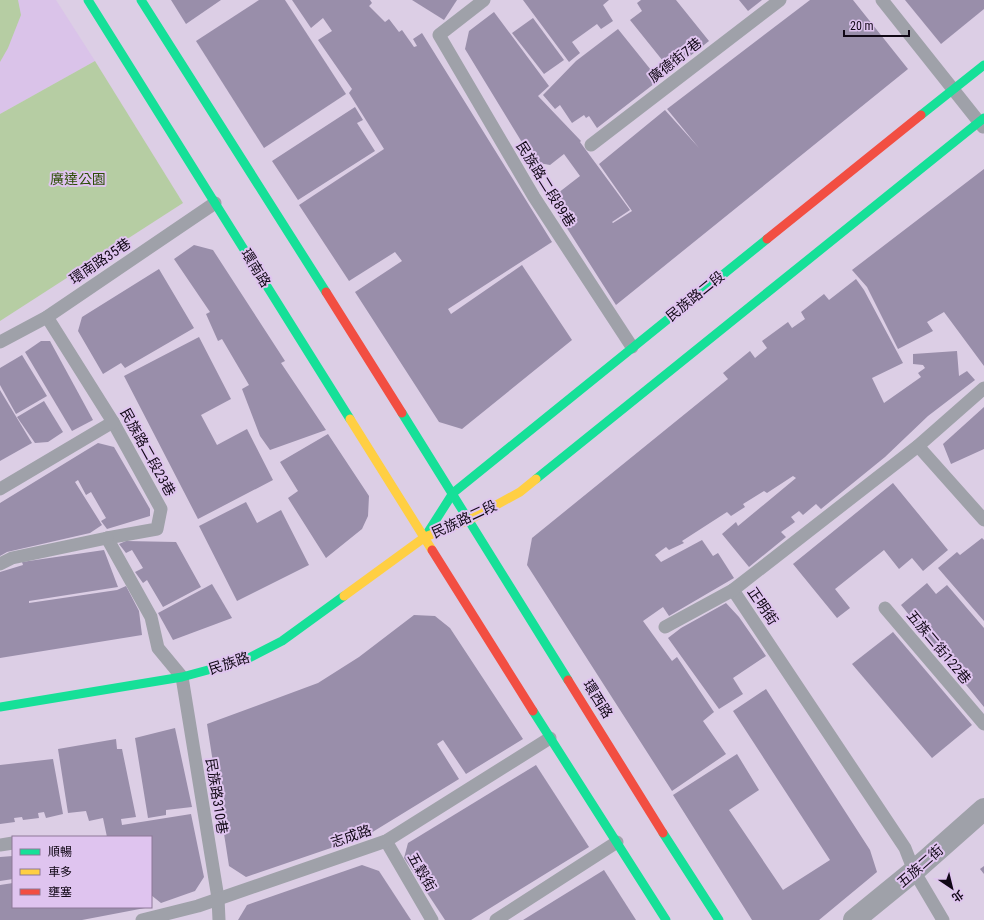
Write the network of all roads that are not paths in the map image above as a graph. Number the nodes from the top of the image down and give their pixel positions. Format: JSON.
{"nodes":[{"id":1,"x":88,"y":0,"type":"edge"},
{"id":2,"x":141,"y":0,"type":"edge"},
{"id":3,"x":484,"y":0,"type":"edge"},
{"id":4,"x":780,"y":0,"type":"edge"},
{"id":5,"x":882,"y":0,"type":"edge"},
{"id":6,"x":984,"y":65,"type":"edge"},
{"id":7,"x":953,"y":90,"type":"junction"},
{"id":8,"x":982,"y":123,"type":"edge"},
{"id":9,"x":591,"y":145,"type":"dead end"},
{"id":10,"x":215,"y":203,"type":"junction"},
{"id":11,"x":47,"y":317,"type":"junction"},
{"id":12,"x":0,"y":342,"type":"edge"},
{"id":13,"x":632,"y":347,"type":"junction"},
{"id":14,"x":984,"y":388,"type":"edge"},
{"id":15,"x":113,"y":422,"type":"junction"},
{"id":16,"x":918,"y":446,"type":"junction"},
{"id":17,"x":0,"y":489,"type":"edge"},
{"id":18,"x":453,"y":493,"type":"junction"},
{"id":19,"x":469,"y":520,"type":"junction"},
{"id":20,"x":984,"y":520,"type":"edge"},
{"id":21,"x":425,"y":537,"type":"junction"},
{"id":22,"x":107,"y":538,"type":"junction"},
{"id":23,"x":0,"y":564,"type":"edge"},
{"id":24,"x":732,"y":590,"type":"junction"},
{"id":25,"x":885,"y":608,"type":"dead end"},
{"id":26,"x":665,"y":627,"type":"dead end"},
{"id":27,"x":182,"y":677,"type":"junction"},
{"id":28,"x":0,"y":707,"type":"edge"},
{"id":29,"x":984,"y":724,"type":"edge"},
{"id":30,"x":550,"y":738,"type":"junction"},
{"id":31,"x":984,"y":809,"type":"edge"},
{"id":32,"x":386,"y":840,"type":"junction"},
{"id":33,"x":617,"y":842,"type":"junction"},
{"id":34,"x":12,"y":843,"type":"edge"},
{"id":35,"x":0,"y":845,"type":"edge"},
{"id":36,"x":914,"y":871,"type":"junction"},
{"id":37,"x":218,"y":898,"type":"junction"},
{"id":38,"x":142,"y":920,"type":"edge"},
{"id":39,"x":219,"y":920,"type":"edge"},
{"id":40,"x":432,"y":920,"type":"edge"},
{"id":41,"x":496,"y":920,"type":"edge"},
{"id":42,"x":666,"y":920,"type":"edge"},
{"id":43,"x":719,"y":920,"type":"edge"},
{"id":44,"x":854,"y":920,"type":"edge"},
{"id":45,"x":943,"y":920,"type":"edge"}],
"edges":[{"from":1,"to":10,"type":"main road","name":"環南路"},
{"from":2,"to":18,"type":"main road"},
{"from":3,"to":13,"type":"lane","name":"民族路二段89巷"},
{"from":4,"to":9,"type":"lane","name":"廣德街7巷"},
{"from":5,"to":7,"type":"lane"},
{"from":6,"to":7,"type":"main road","name":"民族路二段"},
{"from":7,"to":8,"type":"lane"},
{"from":7,"to":13,"type":"main road","name":"民族路二段"},
{"from":8,"to":19,"type":"main road","name":"民族路二段"},
{"from":10,"to":11,"type":"lane","name":"環南路35巷"},
{"from":10,"to":21,"type":"main road","name":"環南路"},
{"from":11,"to":12,"type":"lane","name":"環南路35巷"},
{"from":11,"to":15,"type":"lane","name":"民族路二段23巷"},
{"from":13,"to":18,"type":"main road","name":"民族路二段"},
{"from":14,"to":16,"type":"lane","name":"正明街"},
{"from":15,"to":17,"type":"lane"},
{"from":15,"to":22,"type":"lane","name":"民族路二段23巷"},
{"from":16,"to":20,"type":"lane"},
{"from":16,"to":24,"type":"lane","name":"正明街"},
{"from":18,"to":19,"type":"main road","name":"環西路"},
{"from":18,"to":21,"type":"main road","name":"民族路二段"},
{"from":19,"to":21,"type":"main road","name":"民族路二段"},
{"from":19,"to":43,"type":"main road","name":"環西路"},
{"from":21,"to":27,"type":"main road","name":"民族路"},
{"from":21,"to":30,"type":"main road"},
{"from":22,"to":23,"type":"lane"},
{"from":22,"to":27,"type":"lane"},
{"from":24,"to":26,"type":"lane"},
{"from":24,"to":36,"type":"lane","name":"正明街"},
{"from":25,"to":29,"type":"lane","name":"五族二街122巷"},
{"from":27,"to":28,"type":"main road","name":"民族路"},
{"from":27,"to":37,"type":"lane","name":"民族路310巷"},
{"from":30,"to":32,"type":"lane","name":"志成路"},
{"from":30,"to":33,"type":"main road"},
{"from":31,"to":36,"type":"street","name":"五族二街"},
{"from":32,"to":37,"type":"lane","name":"志成路"},
{"from":32,"to":40,"type":"lane","name":"五穀街"},
{"from":33,"to":41,"type":"lane"},
{"from":33,"to":42,"type":"main road"},
{"from":34,"to":35,"type":"lane"},
{"from":36,"to":44,"type":"street","name":"五族二街"},
{"from":36,"to":45,"type":"lane","name":"正明街"},
{"from":37,"to":38,"type":"lane","name":"志成路"},
{"from":37,"to":39,"type":"lane","name":"民族路310巷"}]}
